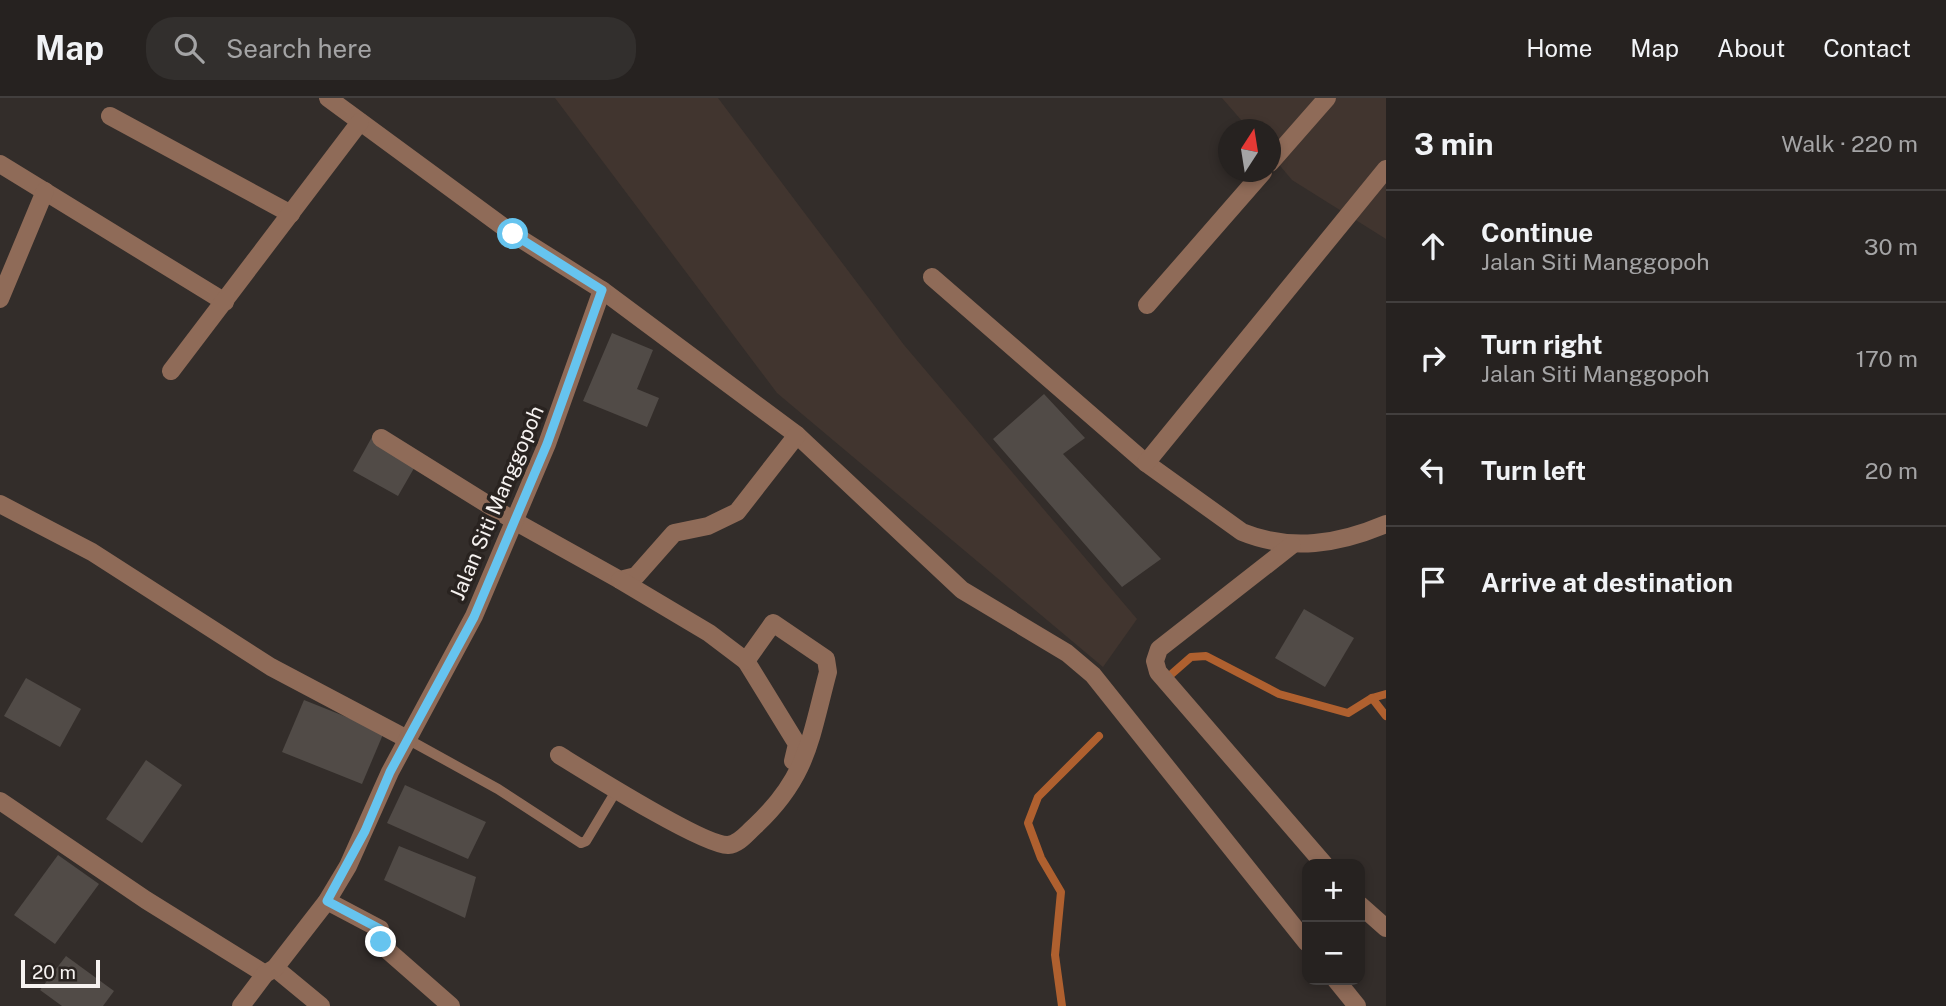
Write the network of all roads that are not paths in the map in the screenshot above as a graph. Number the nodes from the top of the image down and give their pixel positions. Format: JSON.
{"nodes":[{"id":1,"x":328,"y":98,"type":"edge"},
{"id":2,"x":1327,"y":98,"type":"edge"},
{"id":3,"x":110,"y":116,"type":"dead end"},
{"id":4,"x":360,"y":122,"type":"junction"},
{"id":5,"x":1281,"y":150,"type":"edge"},
{"id":6,"x":0,"y":164,"type":"edge"},
{"id":7,"x":1386,"y":169,"type":"edge"},
{"id":8,"x":1254,"y":182,"type":"edge"},
{"id":9,"x":44,"y":191,"type":"junction"},
{"id":10,"x":291,"y":214,"type":"junction"},
{"id":11,"x":932,"y":277,"type":"dead end"},
{"id":12,"x":602,"y":290,"type":"junction"},
{"id":13,"x":0,"y":299,"type":"edge"},
{"id":14,"x":225,"y":302,"type":"junction"},
{"id":15,"x":1147,"y":305,"type":"dead end"},
{"id":16,"x":172,"y":371,"type":"dead end"},
{"id":17,"x":797,"y":435,"type":"junction"},
{"id":18,"x":381,"y":438,"type":"dead end"},
{"id":19,"x":1146,"y":463,"type":"junction"},
{"id":20,"x":0,"y":504,"type":"edge"},
{"id":21,"x":516,"y":522,"type":"junction"},
{"id":22,"x":1386,"y":524,"type":"edge"},
{"id":23,"x":1293,"y":545,"type":"junction"},
{"id":24,"x":620,"y":580,"type":"junction"},
{"id":25,"x":746,"y":661,"type":"junction"},
{"id":26,"x":409,"y":740,"type":"junction"},
{"id":27,"x":559,"y":755,"type":"dead end"},
{"id":28,"x":793,"y":761,"type":"dead end"},
{"id":29,"x":616,"y":791,"type":"junction"},
{"id":30,"x":0,"y":801,"type":"edge"},
{"id":31,"x":1320,"y":859,"type":"edge"},
{"id":32,"x":327,"y":901,"type":"junction"},
{"id":33,"x":1365,"y":910,"type":"edge"},
{"id":34,"x":1386,"y":929,"type":"edge"},
{"id":35,"x":1302,"y":937,"type":"edge"},
{"id":36,"x":270,"y":971,"type":"junction"},
{"id":37,"x":1340,"y":985,"type":"edge"},
{"id":38,"x":241,"y":1006,"type":"edge"},
{"id":39,"x":321,"y":1006,"type":"edge"},
{"id":40,"x":451,"y":1006,"type":"edge"},
{"id":41,"x":1357,"y":1006,"type":"edge"}],
"edges":[{"from":1,"to":4,"type":"street"},
{"from":2,"to":5,"type":"street"},
{"from":3,"to":10,"type":"street"},
{"from":4,"to":10,"type":"street"},
{"from":4,"to":12,"type":"street"},
{"from":6,"to":9,"type":"street"},
{"from":7,"to":19,"type":"street"},
{"from":8,"to":15,"type":"street"},
{"from":9,"to":13,"type":"street"},
{"from":9,"to":14,"type":"street"},
{"from":10,"to":14,"type":"street"},
{"from":11,"to":19,"type":"street"},
{"from":12,"to":17,"type":"street"},
{"from":12,"to":21,"type":"street","name":"Jalan Siti Manggopoh"},
{"from":14,"to":16,"type":"street"},
{"from":17,"to":24,"type":"street"},
{"from":17,"to":35,"type":"street"},
{"from":18,"to":21,"type":"street"},
{"from":19,"to":23,"type":"street"},
{"from":20,"to":26,"type":"street"},
{"from":21,"to":24,"type":"street"},
{"from":21,"to":26,"type":"street","name":"Jalan Siti Manggopoh"},
{"from":22,"to":23,"type":"street"},
{"from":23,"to":31,"type":"street"},
{"from":24,"to":25,"type":"street"},
{"from":25,"to":28,"type":"street"},
{"from":25,"to":29,"type":"street"},
{"from":26,"to":29,"type":"lane"},
{"from":26,"to":32,"type":"street","name":"Jalan Siti Manggopoh"},
{"from":27,"to":29,"type":"street"},
{"from":30,"to":36,"type":"street"},
{"from":32,"to":36,"type":"street","name":"Jalan Siti Manggopoh"},
{"from":32,"to":40,"type":"street"},
{"from":33,"to":34,"type":"street"},
{"from":36,"to":38,"type":"street","name":"Jalan Siti Manggopoh"},
{"from":36,"to":39,"type":"street"},
{"from":37,"to":41,"type":"street"}]}
